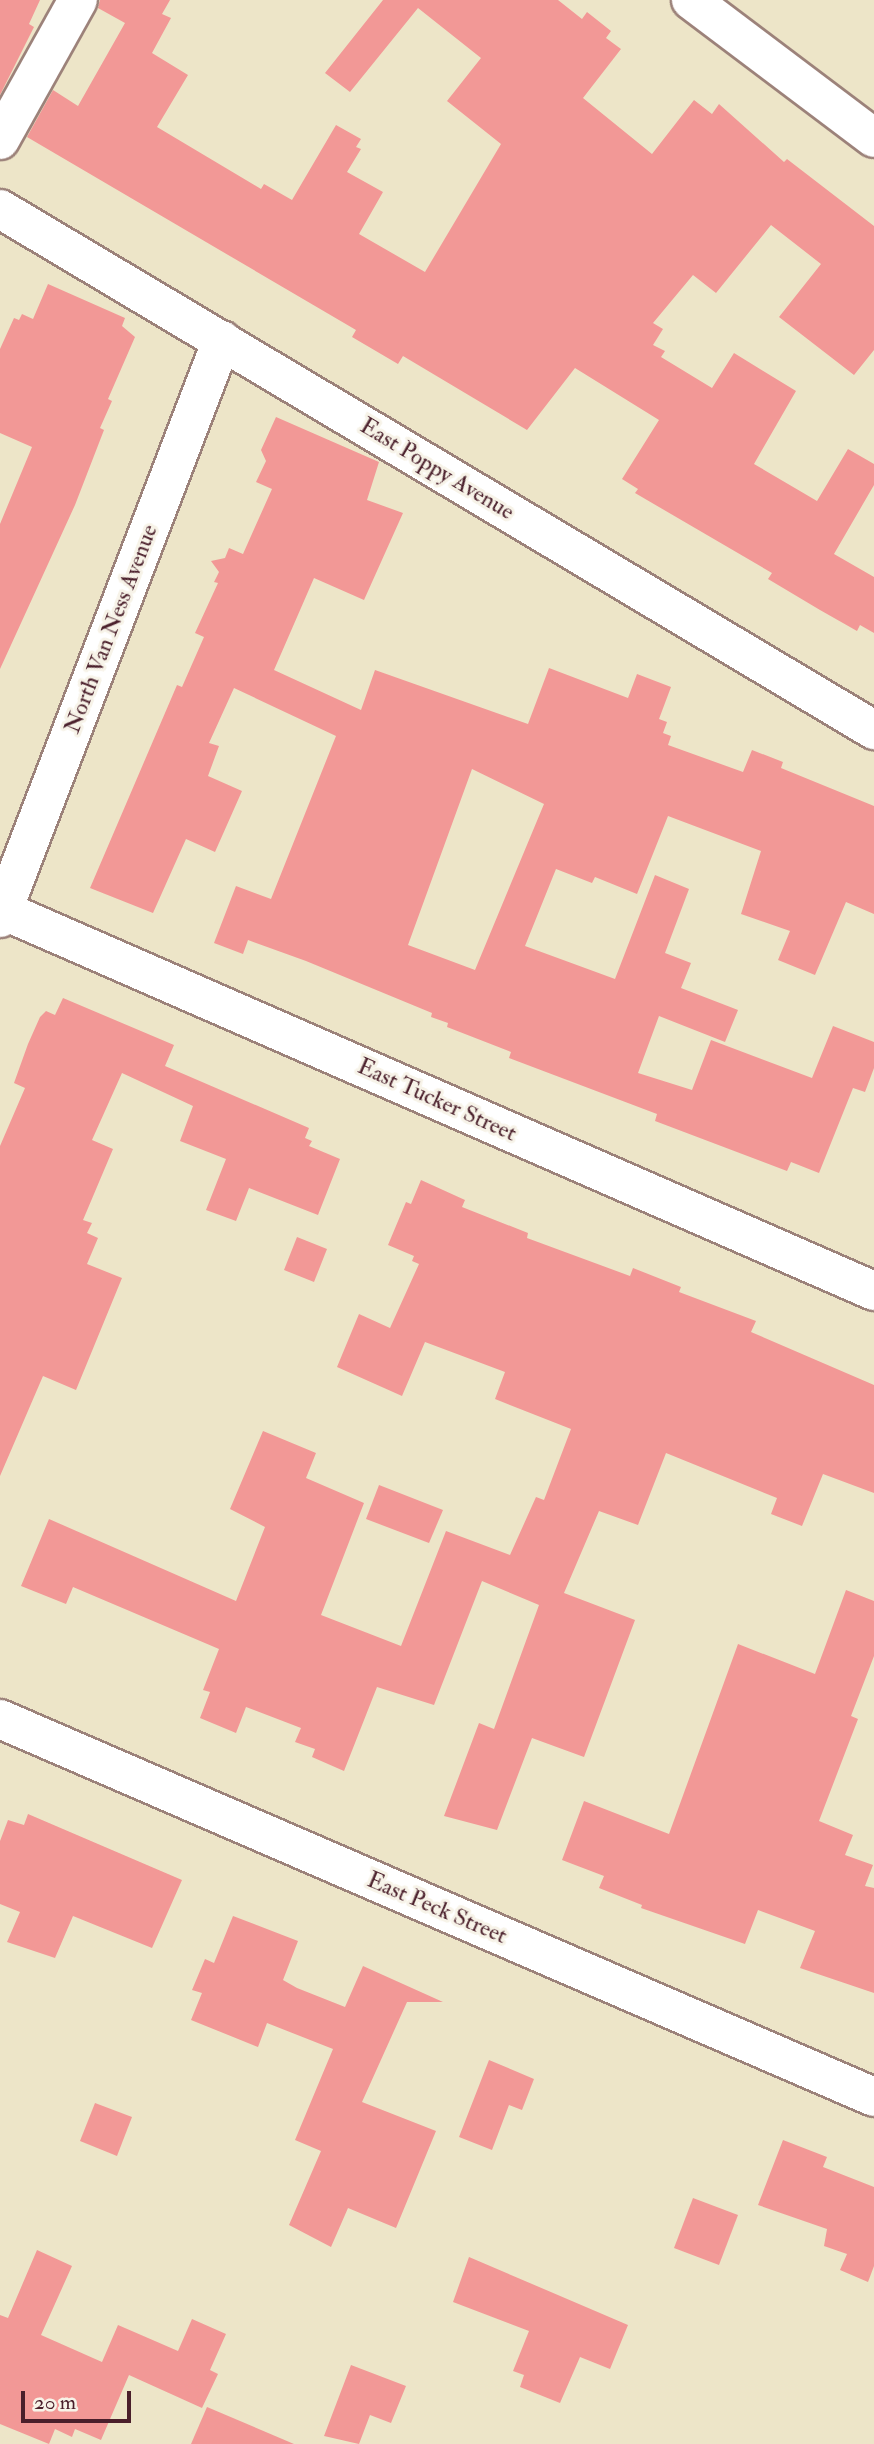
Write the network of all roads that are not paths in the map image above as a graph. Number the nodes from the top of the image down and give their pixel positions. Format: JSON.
{"nodes":[{"id":1,"x":78,"y":0,"type":"edge"},
{"id":2,"x":691,"y":0,"type":"edge"},
{"id":3,"x":874,"y":138,"type":"edge"},
{"id":4,"x":0,"y":140,"type":"edge"},
{"id":5,"x":0,"y":209,"type":"edge"},
{"id":6,"x":222,"y":340,"type":"junction"},
{"id":7,"x":874,"y":730,"type":"edge"},
{"id":8,"x":1,"y":913,"type":"edge"},
{"id":9,"x":874,"y":1291,"type":"edge"},
{"id":10,"x":0,"y":1719,"type":"edge"},
{"id":11,"x":874,"y":2096,"type":"edge"}],
"edges":[{"from":1,"to":4,"type":"street"},
{"from":2,"to":3,"type":"street"},
{"from":5,"to":6,"type":"street","name":"East Poppy Avenue"},
{"from":6,"to":7,"type":"street","name":"East Poppy Avenue"},
{"from":6,"to":8,"type":"street","name":"North Van Ness Avenue"},
{"from":8,"to":9,"type":"street","name":"East Tucker Street"},
{"from":10,"to":11,"type":"street","name":"East Peck Street"}]}
